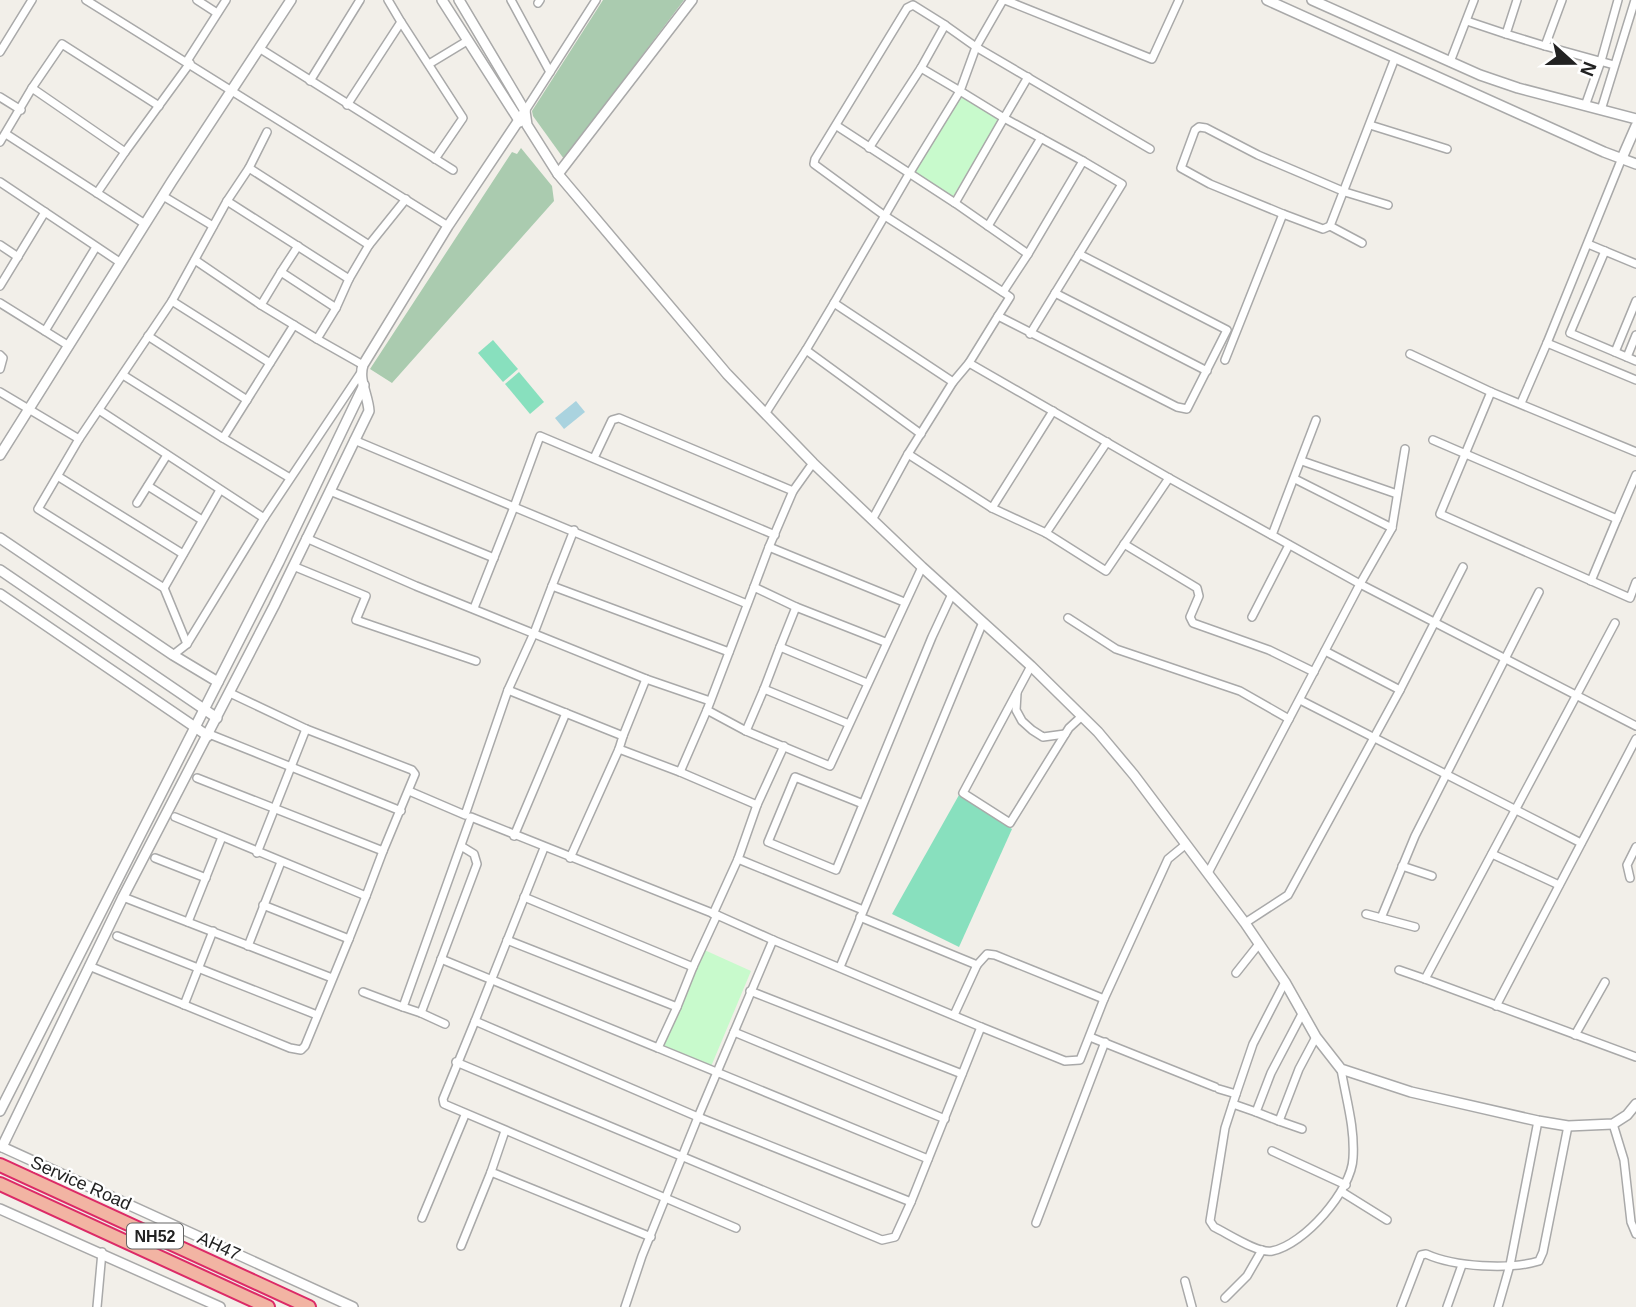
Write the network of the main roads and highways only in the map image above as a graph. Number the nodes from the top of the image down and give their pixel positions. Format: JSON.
{"nodes":[{"id":1,"x":0,"y":1164,"type":"edge"},
{"id":2,"x":0,"y":1184,"type":"edge"},
{"id":3,"x":268,"y":1307,"type":"edge"},
{"id":4,"x":309,"y":1307,"type":"edge"}],
"edges":[{"from":1,"to":4,"type":"highway","name":"AH47","number":"NH52"},
{"from":2,"to":3,"type":"highway","name":"AH47","number":"NH52"}]}
